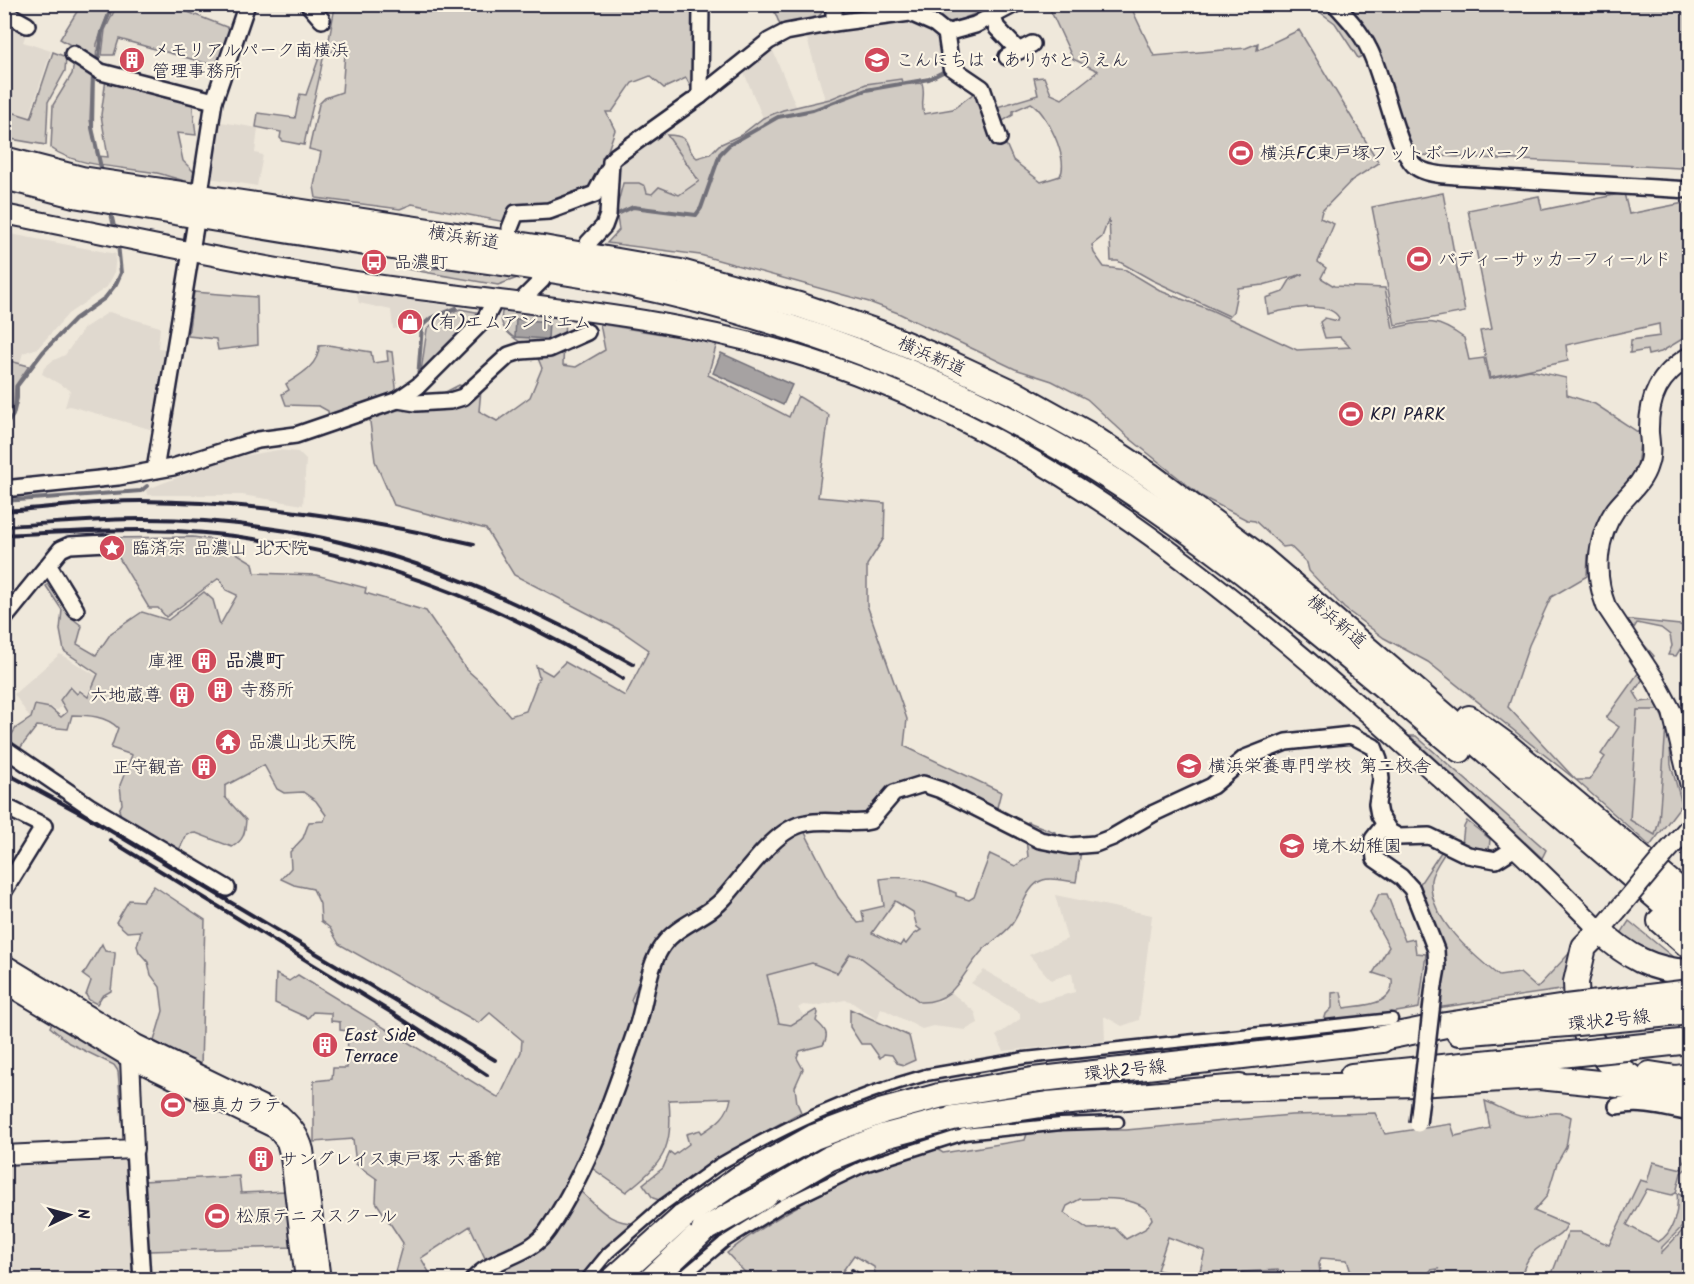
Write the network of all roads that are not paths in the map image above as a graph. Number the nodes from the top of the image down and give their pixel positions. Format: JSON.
{"nodes":[{"id":1,"x":247,"y":4,"type":"edge"},
{"id":2,"x":308,"y":4,"type":"edge"},
{"id":3,"x":701,"y":4,"type":"edge"},
{"id":4,"x":834,"y":4,"type":"edge"},
{"id":5,"x":1015,"y":4,"type":"edge"},
{"id":6,"x":1335,"y":4,"type":"edge"},
{"id":7,"x":4,"y":12,"type":"edge"},
{"id":8,"x":992,"y":16,"type":"junction"},
{"id":9,"x":322,"y":20,"type":"dead end"},
{"id":10,"x":834,"y":22,"type":"junction"},
{"id":11,"x":27,"y":25,"type":"dead end"},
{"id":12,"x":946,"y":33,"type":"junction"},
{"id":13,"x":1019,"y":51,"type":"dead end"},
{"id":14,"x":73,"y":54,"type":"dead end"},
{"id":15,"x":700,"y":96,"type":"junction"},
{"id":16,"x":214,"y":101,"type":"junction"},
{"id":17,"x":999,"y":138,"type":"dead end"},
{"id":18,"x":4,"y":159,"type":"edge"},
{"id":19,"x":611,"y":161,"type":"junction"},
{"id":20,"x":4,"y":177,"type":"edge"},
{"id":21,"x":201,"y":186,"type":"dead end"},
{"id":22,"x":1689,"y":190,"type":"edge"},
{"id":23,"x":4,"y":214,"type":"edge"},
{"id":24,"x":195,"y":227,"type":"dead end"},
{"id":25,"x":510,"y":228,"type":"dead end"},
{"id":26,"x":588,"y":243,"type":"dead end"},
{"id":27,"x":192,"y":251,"type":"junction"},
{"id":28,"x":542,"y":280,"type":"dead end"},
{"id":29,"x":495,"y":300,"type":"junction"},
{"id":30,"x":520,"y":302,"type":"junction"},
{"id":31,"x":587,"y":332,"type":"dead end"},
{"id":32,"x":1689,"y":356,"type":"edge"},
{"id":33,"x":398,"y":400,"type":"junction"},
{"id":34,"x":155,"y":470,"type":"junction"},
{"id":35,"x":4,"y":489,"type":"edge"},
{"id":36,"x":107,"y":543,"type":"dead end"},
{"id":37,"x":49,"y":566,"type":"junction"},
{"id":38,"x":76,"y":610,"type":"dead end"},
{"id":39,"x":1332,"y":616,"type":"junction"},
{"id":40,"x":4,"y":619,"type":"edge"},
{"id":41,"x":4,"y":748,"type":"edge"},
{"id":42,"x":1689,"y":786,"type":"edge"},
{"id":43,"x":4,"y":806,"type":"edge"},
{"id":44,"x":1384,"y":825,"type":"junction"},
{"id":45,"x":1689,"y":826,"type":"edge"},
{"id":46,"x":1515,"y":848,"type":"junction"},
{"id":47,"x":227,"y":888,"type":"dead end"},
{"id":48,"x":4,"y":891,"type":"edge"},
{"id":49,"x":1689,"y":899,"type":"edge"},
{"id":50,"x":1689,"y":926,"type":"edge"},
{"id":51,"x":1600,"y":932,"type":"junction"},
{"id":52,"x":1689,"y":947,"type":"edge"},
{"id":53,"x":4,"y":964,"type":"edge"},
{"id":54,"x":1689,"y":972,"type":"edge"},
{"id":55,"x":4,"y":983,"type":"edge"},
{"id":56,"x":1689,"y":992,"type":"edge"},
{"id":57,"x":1689,"y":1012,"type":"edge"},
{"id":58,"x":1567,"y":1016,"type":"junction"},
{"id":59,"x":1392,"y":1019,"type":"dead end"},
{"id":60,"x":1689,"y":1041,"type":"edge"},
{"id":61,"x":133,"y":1051,"type":"junction"},
{"id":62,"x":1029,"y":1069,"type":"junction"},
{"id":63,"x":1689,"y":1076,"type":"edge"},
{"id":64,"x":1648,"y":1088,"type":"junction"},
{"id":65,"x":1218,"y":1089,"type":"junction"},
{"id":66,"x":1689,"y":1097,"type":"edge"},
{"id":67,"x":1617,"y":1106,"type":"dead end"},
{"id":68,"x":1689,"y":1113,"type":"edge"},
{"id":69,"x":1055,"y":1114,"type":"junction"},
{"id":70,"x":1118,"y":1122,"type":"dead end"},
{"id":71,"x":1418,"y":1124,"type":"dead end"},
{"id":72,"x":283,"y":1126,"type":"junction"},
{"id":73,"x":134,"y":1149,"type":"junction"},
{"id":74,"x":4,"y":1155,"type":"edge"},
{"id":75,"x":774,"y":1201,"type":"junction"},
{"id":76,"x":142,"y":1280,"type":"edge"},
{"id":77,"x":305,"y":1280,"type":"edge"},
{"id":78,"x":321,"y":1280,"type":"edge"},
{"id":79,"x":473,"y":1280,"type":"edge"},
{"id":80,"x":586,"y":1280,"type":"edge"},
{"id":81,"x":614,"y":1280,"type":"edge"},
{"id":82,"x":651,"y":1280,"type":"edge"},
{"id":83,"x":679,"y":1280,"type":"edge"}],
"edges":[{"from":1,"to":16,"type":"street"},
{"from":2,"to":9,"type":"street"},
{"from":3,"to":15,"type":"street"},
{"from":4,"to":10,"type":"street"},
{"from":5,"to":8,"type":"street"},
{"from":6,"to":22,"type":"street"},
{"from":7,"to":11,"type":"street"},
{"from":8,"to":12,"type":"street"},
{"from":8,"to":13,"type":"street"},
{"from":10,"to":12,"type":"street"},
{"from":10,"to":15,"type":"street"},
{"from":12,"to":17,"type":"street"},
{"from":14,"to":16,"type":"street"},
{"from":15,"to":19,"type":"street"},
{"from":16,"to":21,"type":"street"},
{"from":18,"to":39,"type":"main road","name":"横浜新道"},
{"from":19,"to":25,"type":"street"},
{"from":19,"to":26,"type":"street"},
{"from":20,"to":52,"type":"main road","name":"横浜新道"},
{"from":23,"to":27,"type":"street"},
{"from":24,"to":27,"type":"street"},
{"from":27,"to":29,"type":"street"},
{"from":27,"to":34,"type":"street"},
{"from":28,"to":30,"type":"street"},
{"from":29,"to":30,"type":"street"},
{"from":29,"to":33,"type":"street"},
{"from":30,"to":46,"type":"street"},
{"from":31,"to":33,"type":"street"},
{"from":32,"to":42,"type":"street"},
{"from":33,"to":34,"type":"street"},
{"from":34,"to":35,"type":"street"},
{"from":36,"to":37,"type":"street"},
{"from":37,"to":38,"type":"street"},
{"from":37,"to":40,"type":"street"},
{"from":39,"to":49,"type":"main road"},
{"from":39,"to":50,"type":"main road","name":"横浜新道"},
{"from":41,"to":47,"type":"street"},
{"from":43,"to":48,"type":"street"},
{"from":44,"to":46,"type":"street"},
{"from":44,"to":71,"type":"street","bridge":true},
{"from":44,"to":79,"type":"street"},
{"from":45,"to":51,"type":"street","bridge":true},
{"from":46,"to":51,"type":"street"},
{"from":51,"to":54,"type":"main road"},
{"from":51,"to":63,"type":"main road"},
{"from":51,"to":64,"type":"main road"},
{"from":53,"to":61,"type":"street"},
{"from":55,"to":61,"type":"street"},
{"from":56,"to":58,"type":"main road","bridge":true},
{"from":57,"to":58,"type":"main road","name":"環状2号線","bridge":true},
{"from":58,"to":62,"type":"main road","name":"環状2号線"},
{"from":59,"to":62,"type":"street"},
{"from":60,"to":65,"type":"main road","name":"環状2号線","bridge":true},
{"from":61,"to":72,"type":"street"},
{"from":61,"to":73,"type":"street"},
{"from":62,"to":80,"type":"street","bridge":true},
{"from":62,"to":81,"type":"main road","name":"環状2号線","bridge":true},
{"from":64,"to":65,"type":"main road"},
{"from":64,"to":66,"type":"main road"},
{"from":65,"to":69,"type":"main road","name":"環状2号線"},
{"from":67,"to":68,"type":"street"},
{"from":69,"to":70,"type":"street"},
{"from":69,"to":75,"type":"main road","name":"環状2号線","bridge":true},
{"from":72,"to":77,"type":"street"},
{"from":72,"to":78,"type":"street"},
{"from":73,"to":74,"type":"street"},
{"from":73,"to":76,"type":"street"},
{"from":75,"to":82,"type":"main road","name":"環状2号線","bridge":true},
{"from":75,"to":83,"type":"street","bridge":true}]}
